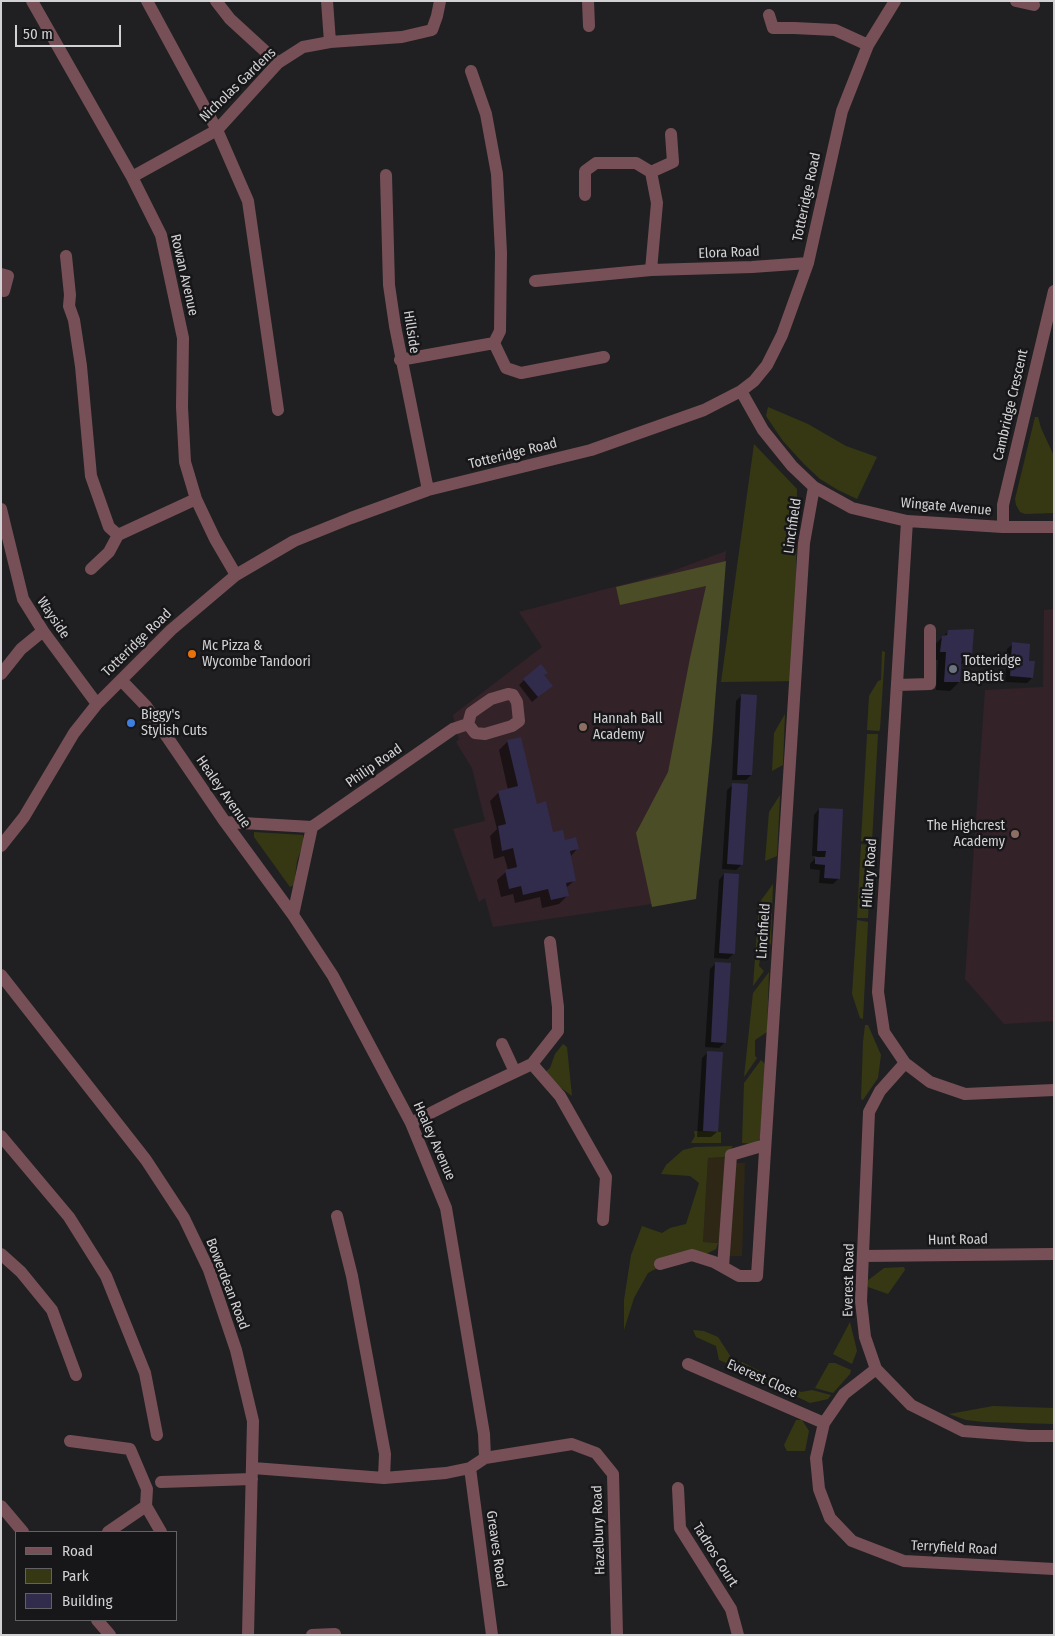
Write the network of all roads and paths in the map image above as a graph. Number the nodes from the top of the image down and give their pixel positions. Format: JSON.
{"nodes":[{"id":1,"x":32,"y":1,"type":"edge"},
{"id":2,"x":147,"y":1,"type":"edge"},
{"id":3,"x":216,"y":1,"type":"edge"},
{"id":4,"x":327,"y":1,"type":"edge"},
{"id":5,"x":440,"y":1,"type":"edge"},
{"id":6,"x":588,"y":1,"type":"edge"},
{"id":7,"x":895,"y":1,"type":"edge"},
{"id":8,"x":1016,"y":1,"type":"edge"},
{"id":9,"x":1034,"y":5,"type":"dead end"},
{"id":10,"x":768,"y":15,"type":"dead end"},
{"id":11,"x":589,"y":26,"type":"dead end"},
{"id":12,"x":330,"y":42,"type":"junction"},
{"id":13,"x":868,"y":46,"type":"junction"},
{"id":14,"x":278,"y":63,"type":"junction"},
{"id":15,"x":471,"y":71,"type":"dead end"},
{"id":16,"x":217,"y":130,"type":"junction"},
{"id":17,"x":672,"y":134,"type":"dead end"},
{"id":18,"x":651,"y":172,"type":"junction"},
{"id":19,"x":386,"y":175,"type":"dead end"},
{"id":20,"x":132,"y":177,"type":"junction"},
{"id":21,"x":585,"y":195,"type":"dead end"},
{"id":22,"x":66,"y":256,"type":"dead end"},
{"id":23,"x":808,"y":263,"type":"junction"},
{"id":24,"x":651,"y":270,"type":"junction"},
{"id":25,"x":1,"y":274,"type":"edge"},
{"id":26,"x":534,"y":281,"type":"dead end"},
{"id":27,"x":4,"y":291,"type":"dead end"},
{"id":28,"x":1054,"y":291,"type":"edge"},
{"id":29,"x":494,"y":344,"type":"junction"},
{"id":30,"x":604,"y":357,"type":"dead end"},
{"id":31,"x":400,"y":360,"type":"junction"},
{"id":32,"x":740,"y":391,"type":"junction"},
{"id":33,"x":278,"y":410,"type":"dead end"},
{"id":34,"x":814,"y":487,"type":"junction"},
{"id":35,"x":428,"y":490,"type":"junction"},
{"id":36,"x":196,"y":498,"type":"junction"},
{"id":37,"x":1,"y":509,"type":"edge"},
{"id":38,"x":907,"y":521,"type":"junction"},
{"id":39,"x":1003,"y":527,"type":"junction"},
{"id":40,"x":1054,"y":527,"type":"edge"},
{"id":41,"x":118,"y":536,"type":"junction"},
{"id":42,"x":91,"y":569,"type":"dead end"},
{"id":43,"x":236,"y":576,"type":"junction"},
{"id":44,"x":930,"y":630,"type":"dead end"},
{"id":45,"x":43,"y":631,"type":"junction"},
{"id":46,"x":1,"y":674,"type":"edge"},
{"id":47,"x":120,"y":680,"type":"junction"},
{"id":48,"x":897,"y":685,"type":"junction"},
{"id":49,"x":97,"y":704,"type":"junction"},
{"id":50,"x":468,"y":724,"type":"dead end"},
{"id":51,"x":225,"y":822,"type":"junction"},
{"id":52,"x":312,"y":828,"type":"junction"},
{"id":53,"x":1,"y":846,"type":"edge"},
{"id":54,"x":293,"y":915,"type":"junction"},
{"id":55,"x":550,"y":942,"type":"dead end"},
{"id":56,"x":1,"y":975,"type":"edge"},
{"id":57,"x":502,"y":1044,"type":"dead end"},
{"id":58,"x":905,"y":1063,"type":"junction"},
{"id":59,"x":532,"y":1064,"type":"junction"},
{"id":60,"x":515,"y":1072,"type":"junction"},
{"id":61,"x":1054,"y":1090,"type":"edge"},
{"id":62,"x":412,"y":1123,"type":"junction"},
{"id":63,"x":1,"y":1136,"type":"edge"},
{"id":64,"x":765,"y":1146,"type":"junction"},
{"id":65,"x":337,"y":1216,"type":"dead end"},
{"id":66,"x":603,"y":1220,"type":"dead end"},
{"id":67,"x":1,"y":1254,"type":"edge"},
{"id":68,"x":1054,"y":1254,"type":"edge"},
{"id":69,"x":864,"y":1256,"type":"junction"},
{"id":70,"x":660,"y":1264,"type":"dead end"},
{"id":71,"x":723,"y":1267,"type":"junction"},
{"id":72,"x":688,"y":1364,"type":"dead end"},
{"id":73,"x":876,"y":1369,"type":"junction"},
{"id":74,"x":76,"y":1375,"type":"dead end"},
{"id":75,"x":824,"y":1423,"type":"junction"},
{"id":76,"x":157,"y":1436,"type":"dead end"},
{"id":77,"x":1054,"y":1436,"type":"edge"},
{"id":78,"x":70,"y":1441,"type":"dead end"},
{"id":79,"x":485,"y":1458,"type":"junction"},
{"id":80,"x":470,"y":1468,"type":"junction"},
{"id":81,"x":253,"y":1474,"type":"junction"},
{"id":82,"x":384,"y":1478,"type":"junction"},
{"id":83,"x":161,"y":1482,"type":"dead end"},
{"id":84,"x":678,"y":1488,"type":"dead end"},
{"id":85,"x":1,"y":1506,"type":"edge"},
{"id":86,"x":146,"y":1506,"type":"junction"},
{"id":87,"x":22,"y":1531,"type":"edge"},
{"id":88,"x":109,"y":1531,"type":"edge"},
{"id":89,"x":160,"y":1531,"type":"edge"},
{"id":90,"x":1054,"y":1568,"type":"edge"},
{"id":91,"x":98,"y":1621,"type":"edge"},
{"id":92,"x":335,"y":1634,"type":"edge"},
{"id":93,"x":110,"y":1635,"type":"edge"},
{"id":94,"x":248,"y":1635,"type":"edge"},
{"id":95,"x":312,"y":1635,"type":"edge"},
{"id":96,"x":492,"y":1635,"type":"edge"},
{"id":97,"x":617,"y":1635,"type":"edge"},
{"id":98,"x":738,"y":1635,"type":"edge"}],
"edges":[{"from":1,"to":20,"type":"street","name":"Rowan Avenue"},
{"from":2,"to":16,"type":"street"},
{"from":3,"to":14,"type":"street"},
{"from":4,"to":12,"type":"street"},
{"from":5,"to":12,"type":"street","name":"Nicholas Gardens"},
{"from":6,"to":11,"type":"street"},
{"from":7,"to":13,"type":"street","name":"Totteridge Road"},
{"from":8,"to":9,"type":"street"},
{"from":10,"to":13,"type":"street"},
{"from":12,"to":14,"type":"street","name":"Nicholas Gardens"},
{"from":13,"to":23,"type":"street","name":"Totteridge Road"},
{"from":14,"to":16,"type":"street","name":"Nicholas Gardens"},
{"from":15,"to":29,"type":"street"},
{"from":16,"to":20,"type":"street","name":"Nicholas Gardens"},
{"from":16,"to":33,"type":"street"},
{"from":17,"to":18,"type":"street"},
{"from":18,"to":21,"type":"street"},
{"from":18,"to":24,"type":"street"},
{"from":19,"to":31,"type":"street","name":"Hillside"},
{"from":20,"to":36,"type":"street","name":"Rowan Avenue"},
{"from":22,"to":41,"type":"street"},
{"from":23,"to":24,"type":"street","name":"Elora Road"},
{"from":23,"to":32,"type":"street","name":"Totteridge Road"},
{"from":24,"to":26,"type":"street","name":"Elora Road"},
{"from":25,"to":27,"type":"street"},
{"from":28,"to":39,"type":"street","name":"Cambridge Crescent"},
{"from":29,"to":30,"type":"street"},
{"from":29,"to":31,"type":"street"},
{"from":31,"to":35,"type":"street","name":"Hillside"},
{"from":32,"to":34,"type":"street","name":"Wingate Avenue"},
{"from":32,"to":35,"type":"street","name":"Totteridge Road"},
{"from":34,"to":38,"type":"street","name":"Wingate Avenue"},
{"from":34,"to":64,"type":"street","name":"Linchfield"},
{"from":35,"to":43,"type":"street","name":"Totteridge Road"},
{"from":36,"to":41,"type":"street"},
{"from":36,"to":43,"type":"street","name":"Rowan Avenue"},
{"from":37,"to":45,"type":"street","name":"Wayside"},
{"from":38,"to":39,"type":"street","name":"Wingate Avenue"},
{"from":38,"to":48,"type":"street","name":"Hillary Road"},
{"from":39,"to":40,"type":"street","name":"Wingate Avenue"},
{"from":41,"to":42,"type":"street"},
{"from":43,"to":47,"type":"street","name":"Totteridge Road"},
{"from":44,"to":48,"type":"street"},
{"from":45,"to":46,"type":"street"},
{"from":45,"to":49,"type":"street","name":"Wayside"},
{"from":47,"to":49,"type":"street","name":"Totteridge Road"},
{"from":47,"to":51,"type":"street","name":"Healey Avenue"},
{"from":48,"to":58,"type":"street","name":"Hillary Road"},
{"from":49,"to":53,"type":"street","name":"Totteridge Road"},
{"from":50,"to":52,"type":"street","name":"Philip Road"},
{"from":51,"to":52,"type":"street"},
{"from":51,"to":54,"type":"street","name":"Healey Avenue"},
{"from":52,"to":54,"type":"street"},
{"from":54,"to":62,"type":"street","name":"Healey Avenue"},
{"from":55,"to":59,"type":"street"},
{"from":56,"to":81,"type":"street","name":"Bowerdean Road"},
{"from":57,"to":60,"type":"street"},
{"from":58,"to":61,"type":"street","name":"Hillary Road"},
{"from":58,"to":69,"type":"street","name":"Everest Road"},
{"from":59,"to":60,"type":"street"},
{"from":59,"to":66,"type":"street"},
{"from":60,"to":62,"type":"street"},
{"from":62,"to":79,"type":"street","name":"Healey Avenue"},
{"from":63,"to":76,"type":"street"},
{"from":64,"to":71,"type":"street"},
{"from":64,"to":71,"type":"street","name":"Linchfield"},
{"from":65,"to":82,"type":"street"},
{"from":67,"to":74,"type":"street"},
{"from":68,"to":69,"type":"street","name":"Hunt Road"},
{"from":69,"to":73,"type":"street","name":"Everest Road"},
{"from":70,"to":71,"type":"street","name":"Linchfield"},
{"from":72,"to":75,"type":"street","name":"Everest Close"},
{"from":73,"to":75,"type":"street","name":"Terryfield Road"},
{"from":73,"to":77,"type":"street","name":"Everest Road"},
{"from":75,"to":90,"type":"street","name":"Terryfield Road"},
{"from":78,"to":86,"type":"street"},
{"from":79,"to":80,"type":"street"},
{"from":79,"to":97,"type":"street","name":"Hazelbury Road"},
{"from":80,"to":82,"type":"street"},
{"from":80,"to":96,"type":"street","name":"Greaves Road"},
{"from":81,"to":82,"type":"street"},
{"from":81,"to":83,"type":"street"},
{"from":81,"to":94,"type":"street","name":"Bowerdean Road"},
{"from":84,"to":98,"type":"street","name":"Tadros Court"},
{"from":85,"to":87,"type":"street"},
{"from":86,"to":88,"type":"street"},
{"from":86,"to":89,"type":"street"},
{"from":91,"to":93,"type":"street"},
{"from":92,"to":95,"type":"street"}]}
